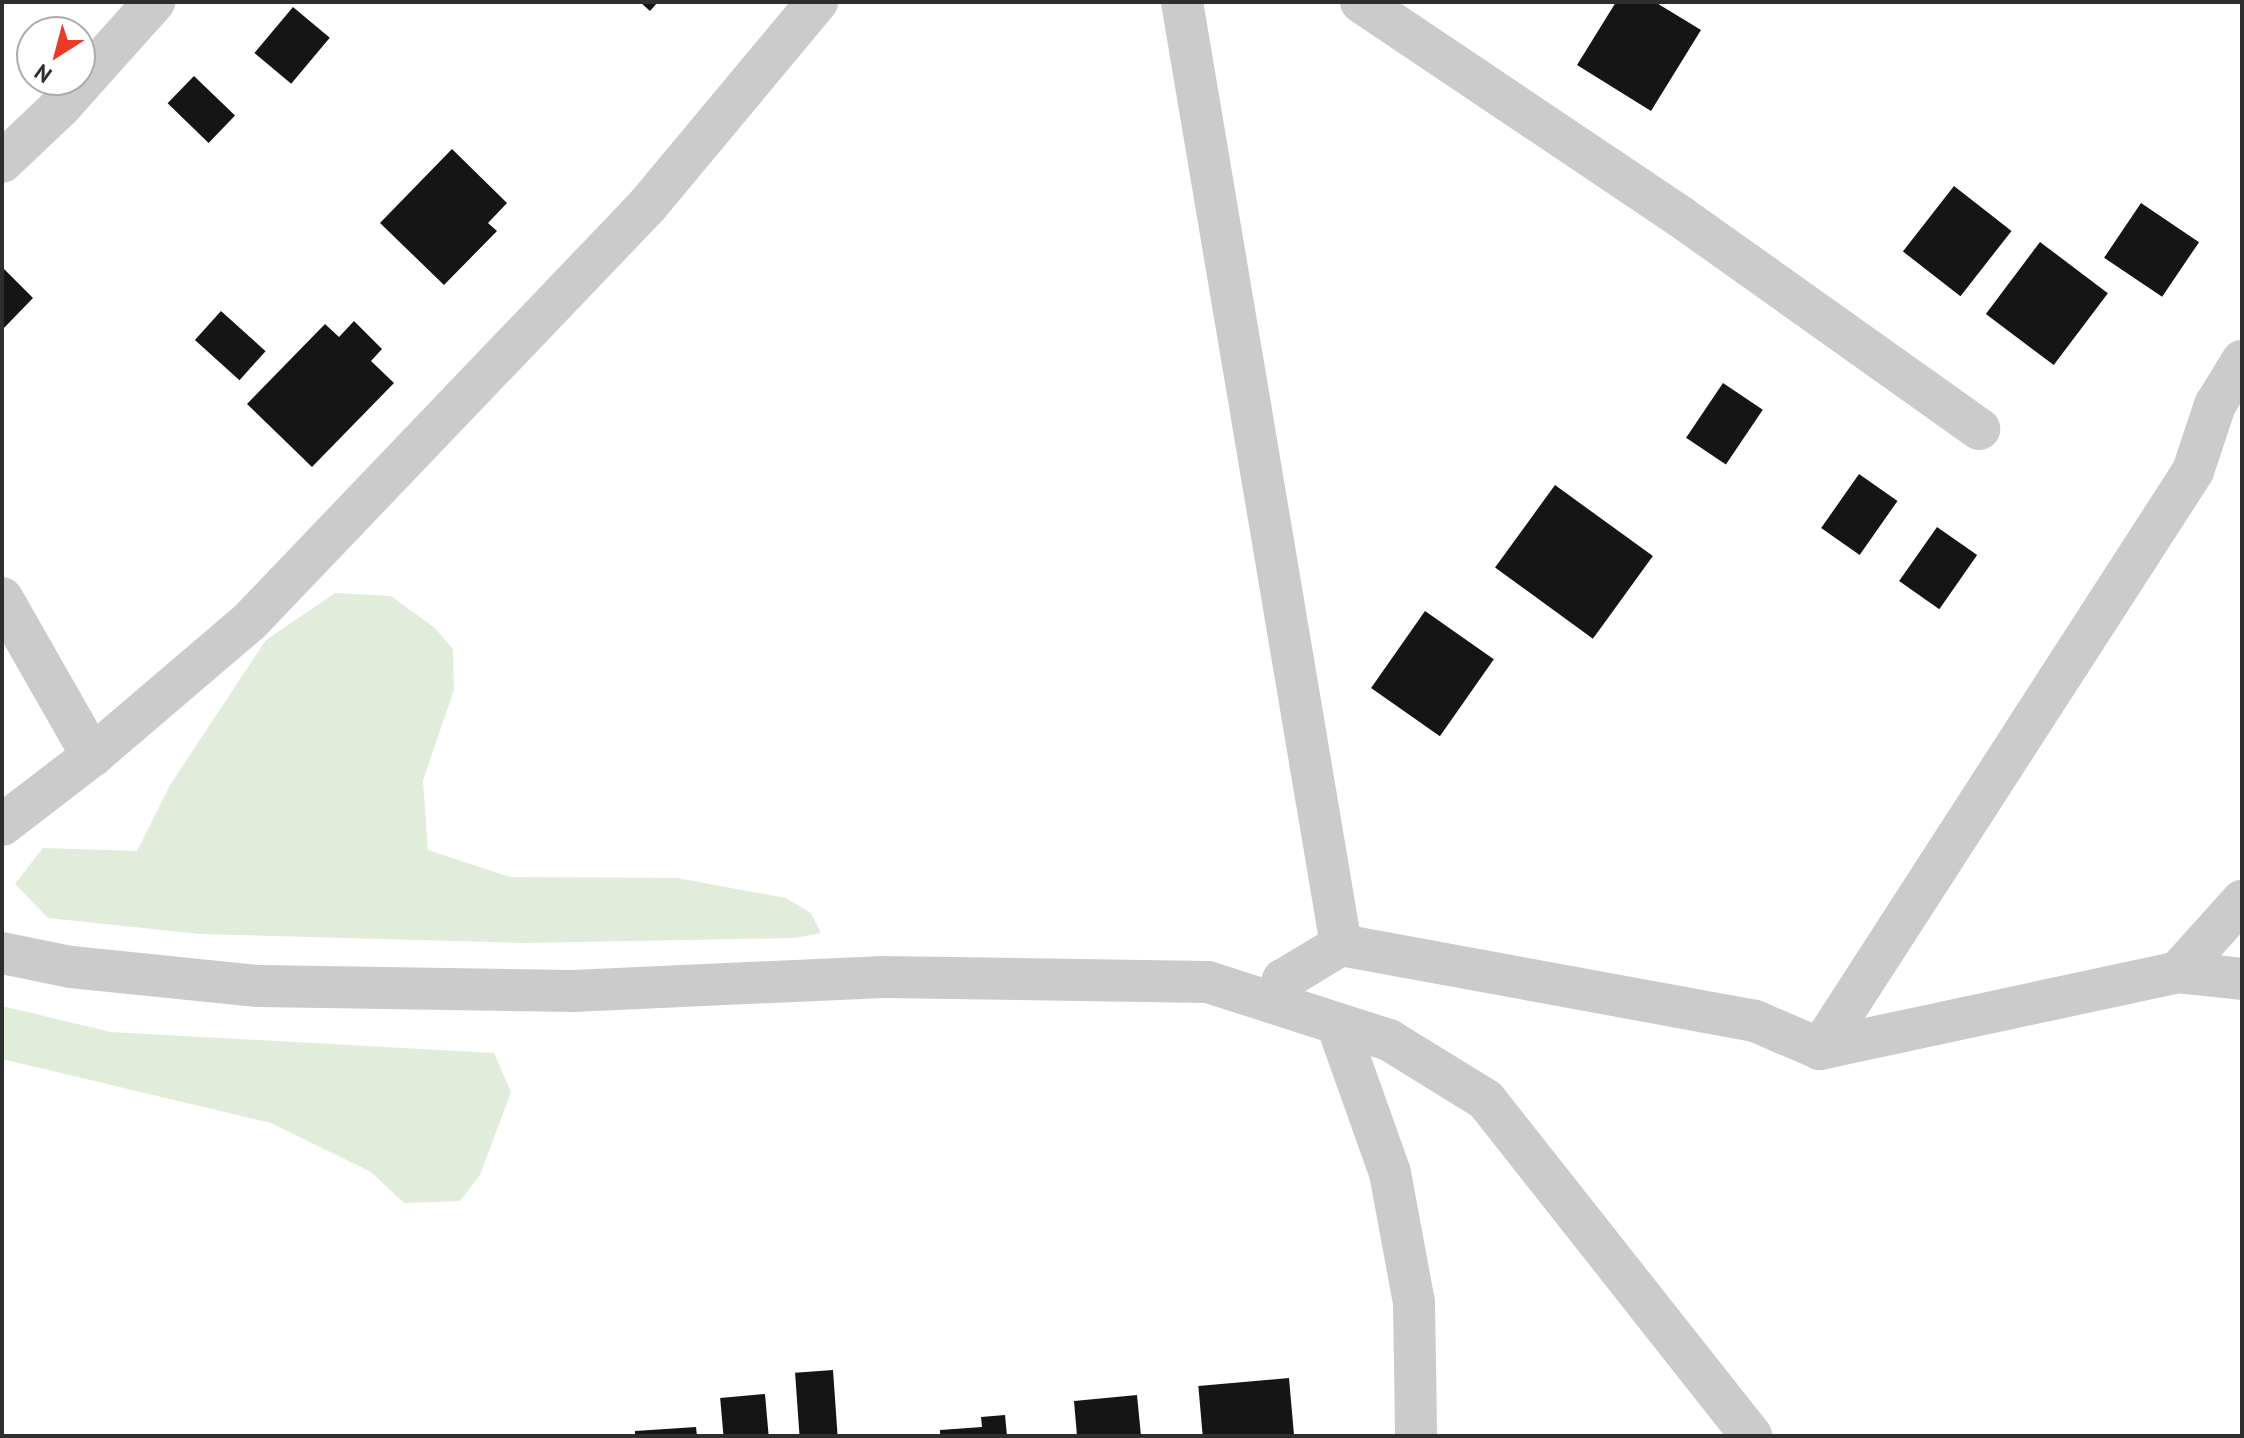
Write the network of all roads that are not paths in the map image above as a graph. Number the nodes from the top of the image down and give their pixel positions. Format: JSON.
{"nodes":[{"id":1,"x":154,"y":2,"type":"edge"},
{"id":2,"x":817,"y":2,"type":"edge"},
{"id":3,"x":1182,"y":2,"type":"edge"},
{"id":4,"x":1361,"y":2,"type":"edge"},
{"id":5,"x":2,"y":162,"type":"edge"},
{"id":6,"x":2242,"y":361,"type":"edge"},
{"id":7,"x":1979,"y":429,"type":"dead end"},
{"id":8,"x":2,"y":598,"type":"edge"},
{"id":9,"x":92,"y":756,"type":"junction"},
{"id":10,"x":2,"y":825,"type":"edge"},
{"id":11,"x":2242,"y":901,"type":"edge"},
{"id":12,"x":1341,"y":945,"type":"junction"},
{"id":13,"x":2,"y":953,"type":"edge"},
{"id":14,"x":2178,"y":972,"type":"junction"},
{"id":15,"x":2242,"y":979,"type":"edge"},
{"id":16,"x":1274,"y":1003,"type":"junction"},
{"id":17,"x":1337,"y":1024,"type":"junction"},
{"id":18,"x":1820,"y":1049,"type":"junction"},
{"id":19,"x":1416,"y":1436,"type":"edge"},
{"id":20,"x":1751,"y":1436,"type":"edge"}],
"edges":[{"from":1,"to":5,"type":"street"},
{"from":2,"to":9,"type":"street"},
{"from":3,"to":12,"type":"street"},
{"from":4,"to":7,"type":"street"},
{"from":6,"to":18,"type":"street"},
{"from":8,"to":9,"type":"street"},
{"from":9,"to":10,"type":"street"},
{"from":11,"to":14,"type":"street"},
{"from":12,"to":16,"type":"street"},
{"from":12,"to":18,"type":"street"},
{"from":13,"to":16,"type":"street"},
{"from":14,"to":15,"type":"street"},
{"from":14,"to":18,"type":"street"},
{"from":16,"to":17,"type":"street"},
{"from":17,"to":19,"type":"street"},
{"from":17,"to":20,"type":"street"}]}
